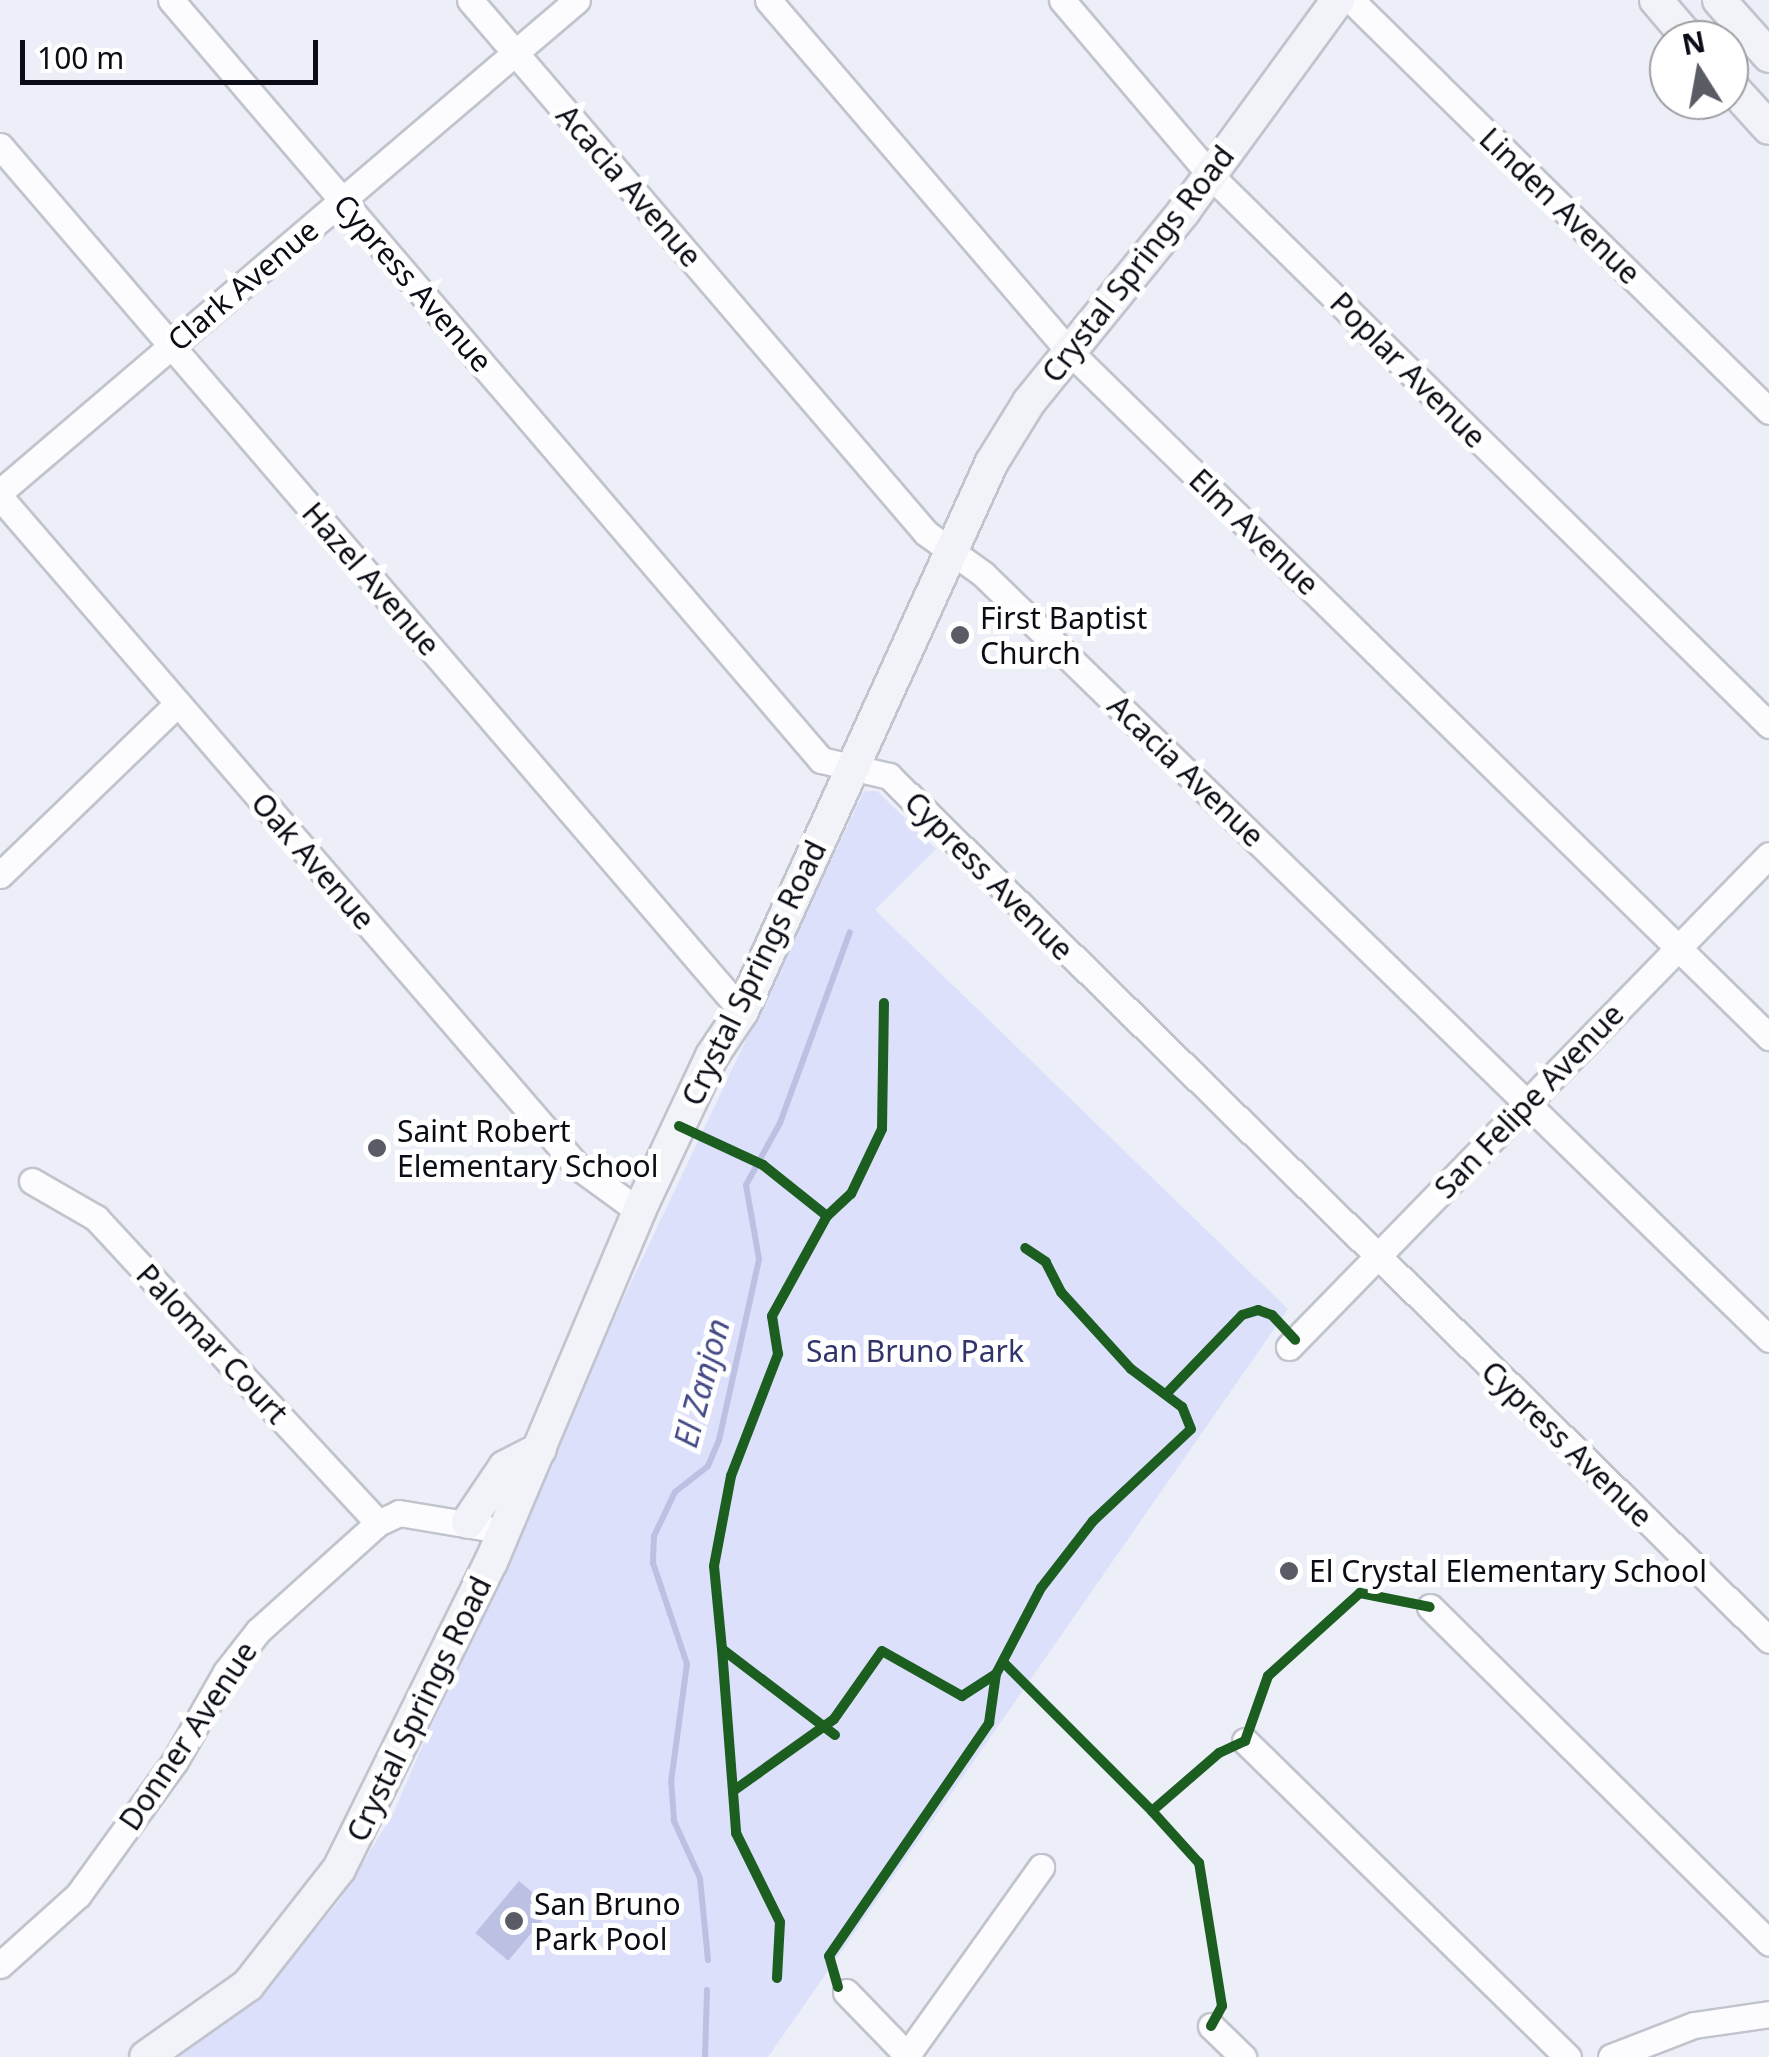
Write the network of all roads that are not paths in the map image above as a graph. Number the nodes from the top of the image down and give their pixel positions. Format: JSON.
{"nodes":[{"id":1,"x":172,"y":0,"type":"edge"},
{"id":2,"x":470,"y":0,"type":"edge"},
{"id":3,"x":577,"y":0,"type":"edge"},
{"id":4,"x":768,"y":0,"type":"edge"},
{"id":5,"x":1062,"y":0,"type":"edge"},
{"id":6,"x":1338,"y":0,"type":"edge"},
{"id":7,"x":1351,"y":0,"type":"edge"},
{"id":8,"x":1656,"y":0,"type":"edge"},
{"id":9,"x":1719,"y":0,"type":"edge"},
{"id":10,"x":1673,"y":20,"type":"edge"},
{"id":11,"x":515,"y":53,"type":"junction"},
{"id":12,"x":1769,"y":56,"type":"edge"},
{"id":13,"x":1749,"y":106,"type":"edge"},
{"id":14,"x":1769,"y":128,"type":"edge"},
{"id":15,"x":0,"y":146,"type":"edge"},
{"id":16,"x":1211,"y":176,"type":"junction"},
{"id":17,"x":342,"y":200,"type":"junction"},
{"id":18,"x":171,"y":346,"type":"junction"},
{"id":19,"x":1070,"y":352,"type":"junction"},
{"id":20,"x":1769,"y":411,"type":"edge"},
{"id":21,"x":0,"y":495,"type":"edge"},
{"id":22,"x":951,"y":550,"type":"junction"},
{"id":23,"x":177,"y":704,"type":"junction"},
{"id":24,"x":1769,"y":725,"type":"edge"},
{"id":25,"x":852,"y":772,"type":"junction"},
{"id":26,"x":1769,"y":855,"type":"edge"},
{"id":27,"x":5,"y":861,"type":"edge"},
{"id":28,"x":1678,"y":948,"type":"junction"},
{"id":29,"x":742,"y":1011,"type":"junction"},
{"id":30,"x":1769,"y":1037,"type":"edge"},
{"id":31,"x":1527,"y":1103,"type":"junction"},
{"id":32,"x":32,"y":1181,"type":"dead end"},
{"id":33,"x":639,"y":1211,"type":"junction"},
{"id":34,"x":1376,"y":1258,"type":"junction"},
{"id":35,"x":1769,"y":1339,"type":"edge"},
{"id":36,"x":1289,"y":1347,"type":"dead end"},
{"id":37,"x":540,"y":1449,"type":"junction"},
{"id":38,"x":468,"y":1522,"type":"junction"},
{"id":39,"x":378,"y":1524,"type":"junction"},
{"id":40,"x":502,"y":1535,"type":"junction"},
{"id":41,"x":1430,"y":1606,"type":"dead end"},
{"id":42,"x":1769,"y":1640,"type":"edge"},
{"id":43,"x":1245,"y":1742,"type":"dead end"},
{"id":44,"x":1040,"y":1866,"type":"dead end"},
{"id":45,"x":1769,"y":1942,"type":"edge"},
{"id":46,"x":0,"y":1965,"type":"edge"},
{"id":47,"x":846,"y":1992,"type":"dead end"},
{"id":48,"x":1769,"y":2014,"type":"edge"},
{"id":49,"x":1211,"y":2026,"type":"dead end"},
{"id":50,"x":908,"y":2056,"type":"edge"},
{"id":51,"x":146,"y":2057,"type":"edge"},
{"id":52,"x":1243,"y":2057,"type":"edge"},
{"id":53,"x":1568,"y":2057,"type":"edge"},
{"id":54,"x":1611,"y":2057,"type":"edge"}],
"edges":[{"from":1,"to":17,"type":"street","name":"Cypress Avenue"},
{"from":2,"to":11,"type":"street","name":"Acacia Avenue"},
{"from":3,"to":11,"type":"street","name":"Clark Avenue"},
{"from":4,"to":19,"type":"street","name":"Elm Avenue"},
{"from":5,"to":16,"type":"street","name":"Poplar Avenue"},
{"from":6,"to":16,"type":"main road","name":"Crystal Springs Road"},
{"from":7,"to":20,"type":"street","name":"Linden Avenue"},
{"from":8,"to":10,"type":"main road"},
{"from":9,"to":12,"type":"main road"},
{"from":11,"to":17,"type":"street","name":"Clark Avenue"},
{"from":11,"to":22,"type":"street","name":"Acacia Avenue"},
{"from":13,"to":14,"type":"main road"},
{"from":15,"to":18,"type":"street","name":"Hazel Avenue"},
{"from":16,"to":19,"type":"main road","name":"Crystal Springs Road"},
{"from":16,"to":24,"type":"street","name":"Poplar Avenue"},
{"from":17,"to":18,"type":"street","name":"Clark Avenue"},
{"from":17,"to":25,"type":"street","name":"Cypress Avenue"},
{"from":18,"to":21,"type":"street","name":"Clark Avenue"},
{"from":18,"to":29,"type":"street","name":"Hazel Avenue"},
{"from":19,"to":22,"type":"main road","name":"Crystal Springs Road"},
{"from":19,"to":28,"type":"street","name":"Elm Avenue"},
{"from":21,"to":23,"type":"street","name":"Oak Avenue"},
{"from":22,"to":25,"type":"main road","name":"Crystal Springs Road"},
{"from":22,"to":31,"type":"street","name":"Acacia Avenue"},
{"from":23,"to":27,"type":"street"},
{"from":23,"to":33,"type":"street","name":"Oak Avenue"},
{"from":25,"to":29,"type":"main road","name":"Crystal Springs Road"},
{"from":25,"to":34,"type":"street","name":"Cypress Avenue"},
{"from":26,"to":28,"type":"street","name":"San Felipe Avenue"},
{"from":28,"to":30,"type":"street","name":"Elm Avenue"},
{"from":28,"to":31,"type":"street","name":"San Felipe Avenue"},
{"from":29,"to":33,"type":"main road","name":"Crystal Springs Road"},
{"from":31,"to":34,"type":"street","name":"San Felipe Avenue"},
{"from":31,"to":35,"type":"street","name":"Acacia Avenue"},
{"from":32,"to":39,"type":"street","name":"Palomar Court"},
{"from":33,"to":37,"type":"main road","name":"Crystal Springs Road"},
{"from":34,"to":36,"type":"street","name":"San Felipe Avenue"},
{"from":34,"to":42,"type":"street","name":"Cypress Avenue"},
{"from":37,"to":38,"type":"main road"},
{"from":37,"to":40,"type":"main road","name":"Crystal Springs Road"},
{"from":38,"to":39,"type":"street","name":"Donner Avenue"},
{"from":38,"to":40,"type":"street","name":"Donner Avenue"},
{"from":39,"to":46,"type":"street","name":"Donner Avenue"},
{"from":40,"to":51,"type":"main road","name":"Crystal Springs Road"},
{"from":41,"to":45,"type":"street"},
{"from":43,"to":53,"type":"street"},
{"from":44,"to":50,"type":"street"},
{"from":47,"to":50,"type":"street"},
{"from":48,"to":54,"type":"street"},
{"from":49,"to":52,"type":"street"}]}
